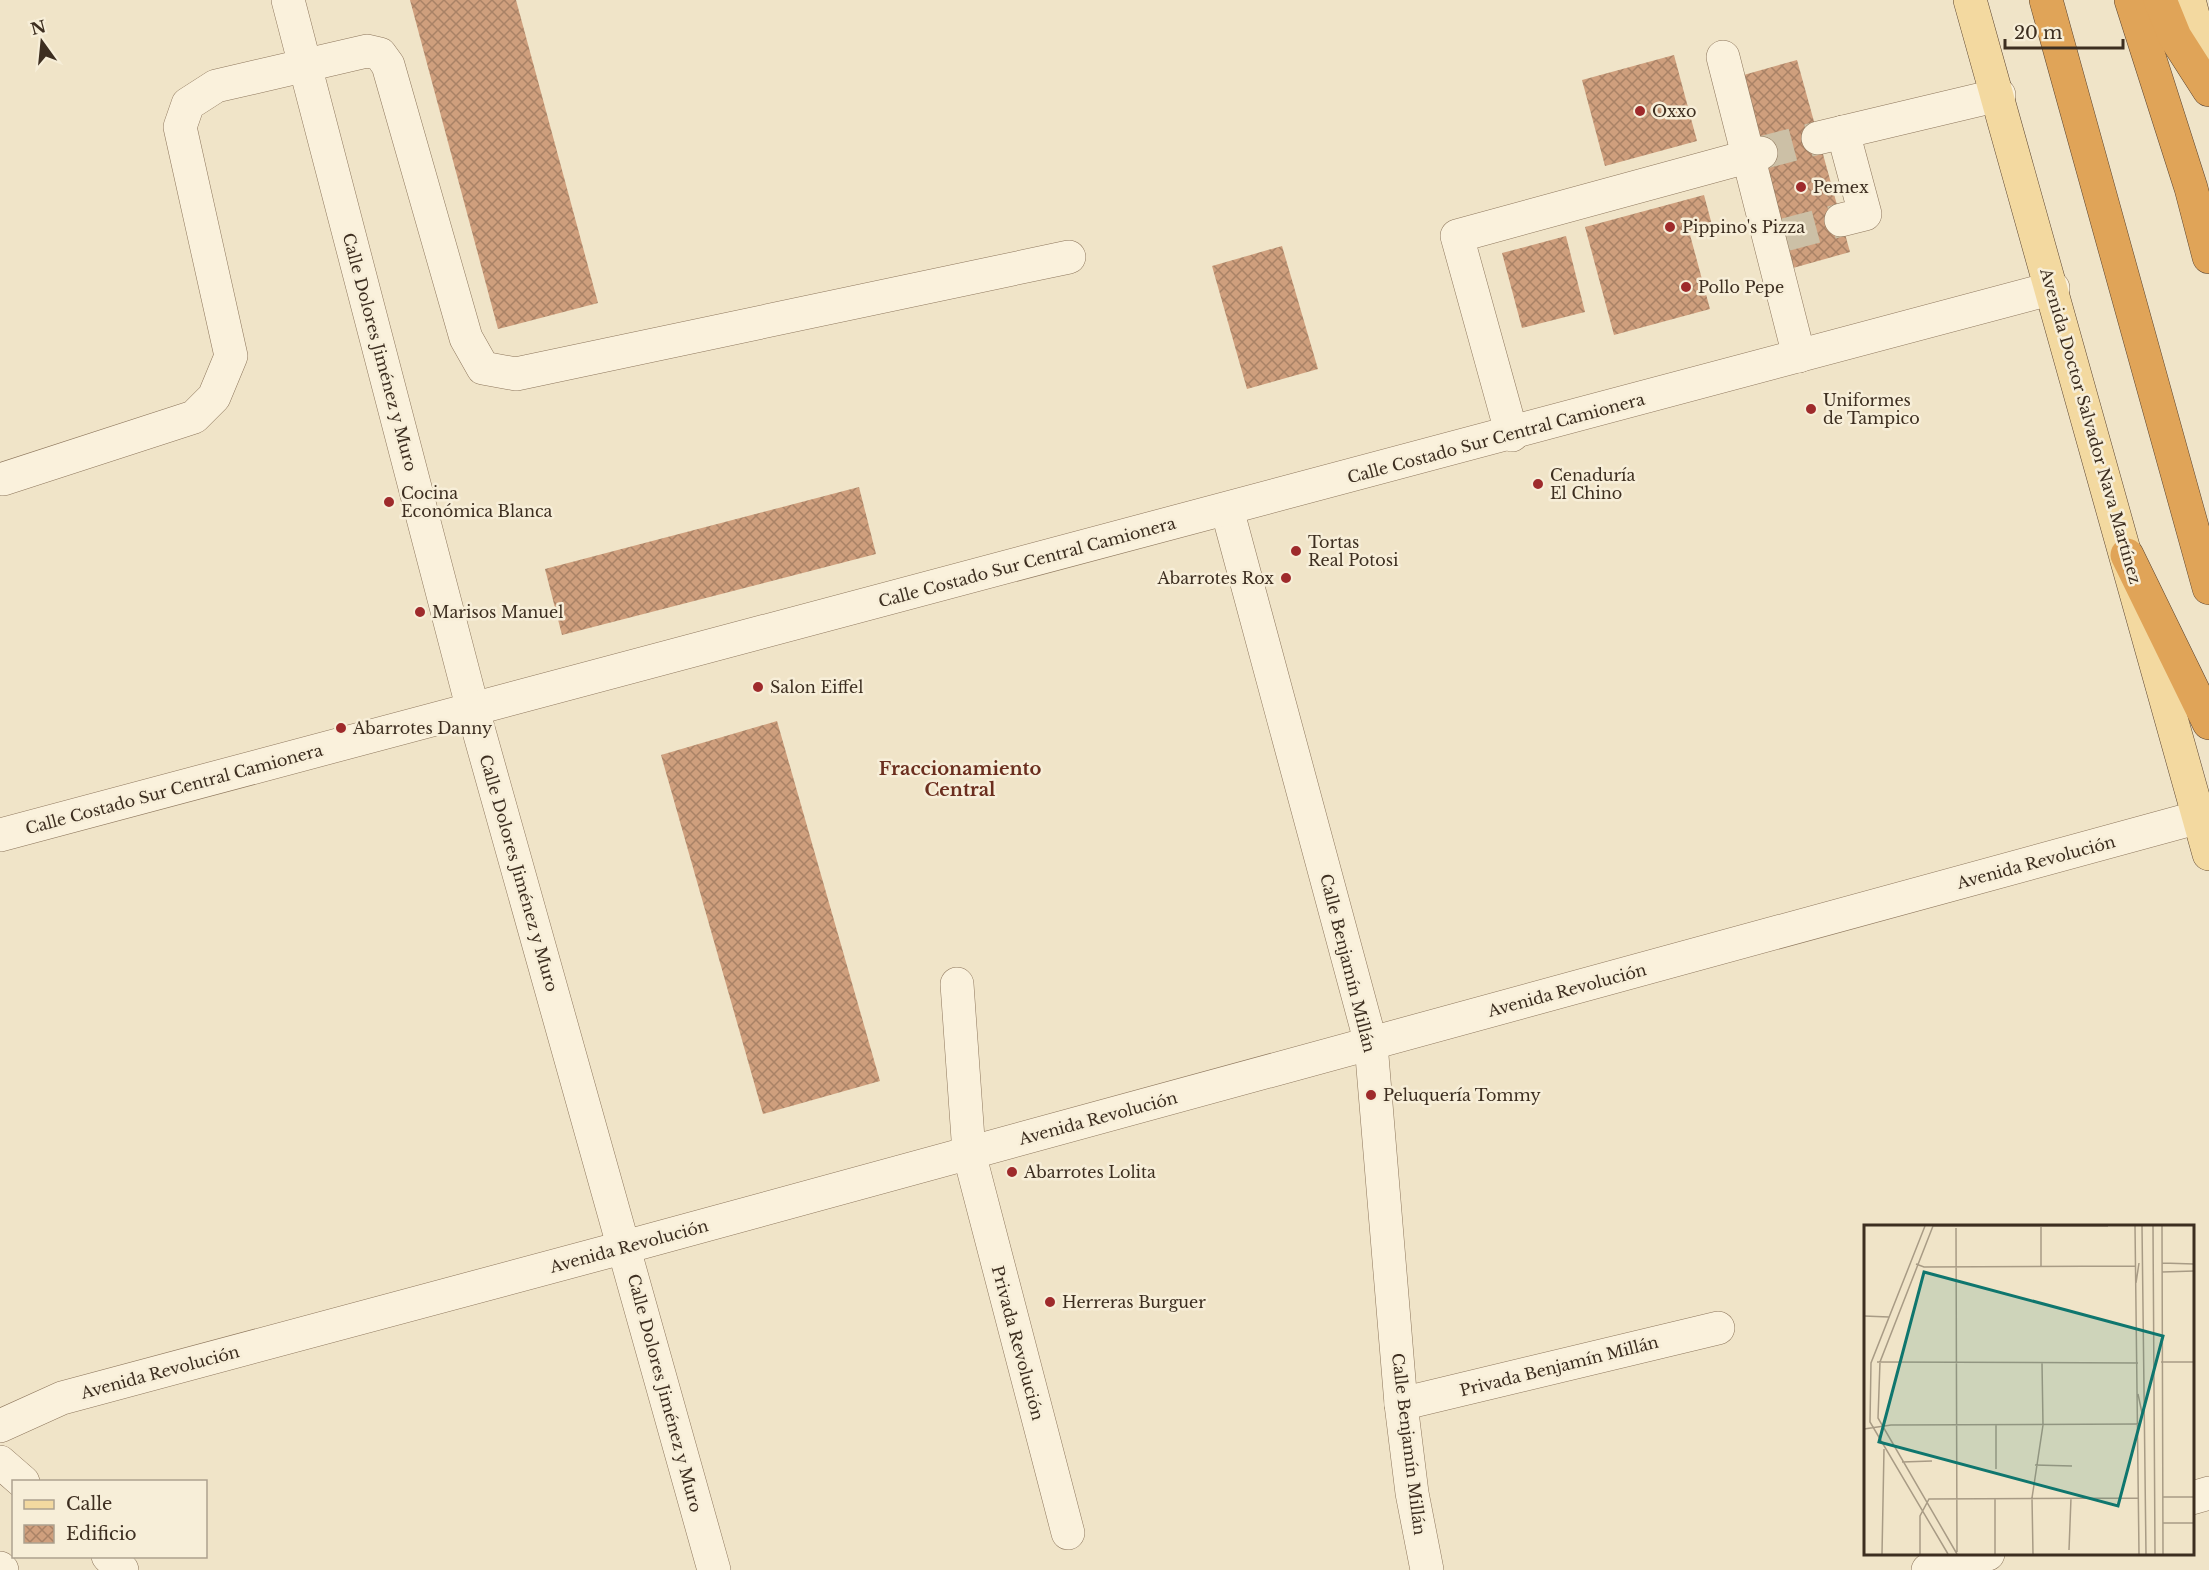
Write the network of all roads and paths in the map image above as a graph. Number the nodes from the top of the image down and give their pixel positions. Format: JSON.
{"nodes":[{"id":1,"x":288,"y":0,"type":"edge"},
{"id":2,"x":1970,"y":0,"type":"edge"},
{"id":3,"x":2046,"y":0,"type":"edge"},
{"id":4,"x":2130,"y":0,"type":"edge"},
{"id":5,"x":2160,"y":0,"type":"edge"},
{"id":6,"x":2189,"y":0,"type":"edge"},
{"id":7,"x":1723,"y":57,"type":"dead end"},
{"id":8,"x":305,"y":66,"type":"junction"},
{"id":9,"x":2209,"y":76,"type":"edge"},
{"id":10,"x":2209,"y":90,"type":"edge"},
{"id":11,"x":1999,"y":95,"type":"junction"},
{"id":12,"x":1755,"y":154,"type":"junction"},
{"id":13,"x":1841,"y":220,"type":"tunnel mouth"},
{"id":14,"x":1069,"y":256,"type":"dead end"},
{"id":15,"x":2209,"y":257,"type":"edge"},
{"id":16,"x":2053,"y":288,"type":"junction"},
{"id":17,"x":1799,"y":356,"type":"junction"},
{"id":18,"x":1512,"y":435,"type":"junction"},
{"id":19,"x":3,"y":480,"type":"dead end"},
{"id":20,"x":1227,"y":509,"type":"junction"},
{"id":21,"x":2127,"y":555,"type":"junction"},
{"id":22,"x":2209,"y":588,"type":"edge"},
{"id":23,"x":473,"y":710,"type":"junction"},
{"id":24,"x":2209,"y":723,"type":"edge"},
{"id":25,"x":2199,"y":817,"type":"junction"},
{"id":26,"x":0,"y":835,"type":"edge"},
{"id":27,"x":2209,"y":854,"type":"edge"},
{"id":28,"x":957,"y":984,"type":"dead end"},
{"id":29,"x":1371,"y":1044,"type":"junction"},
{"id":30,"x":969,"y":1153,"type":"junction"},
{"id":31,"x":625,"y":1247,"type":"junction"},
{"id":32,"x":1718,"y":1328,"type":"dead end"},
{"id":33,"x":1401,"y":1404,"type":"junction"},
{"id":34,"x":0,"y":1426,"type":"edge"},
{"id":35,"x":0,"y":1462,"type":"edge"},
{"id":36,"x":21,"y":1480,"type":"edge"},
{"id":37,"x":2209,"y":1493,"type":"edge"},
{"id":38,"x":2194,"y":1498,"type":"edge"},
{"id":39,"x":1068,"y":1533,"type":"dead end"},
{"id":40,"x":1984,"y":1555,"type":"edge"},
{"id":41,"x":714,"y":1570,"type":"edge"},
{"id":42,"x":1427,"y":1570,"type":"edge"},
{"id":43,"x":1928,"y":1570,"type":"edge"}],
"edges":[{"from":1,"to":8,"type":"street","name":"Calle Dolores Jiménez y Muro"},
{"from":2,"to":11,"type":"main road","name":"Avenida Doctor Salvador Nava Martínez"},
{"from":3,"to":22,"type":"highway"},
{"from":4,"to":15,"type":"highway"},
{"from":5,"to":10,"type":"highway"},
{"from":6,"to":9,"type":"main road"},
{"from":7,"to":12,"type":"street"},
{"from":8,"to":14,"type":"street"},
{"from":8,"to":19,"type":"street"},
{"from":8,"to":23,"type":"street","name":"Calle Dolores Jiménez y Muro"},
{"from":11,"to":13,"type":"street"},
{"from":11,"to":16,"type":"main road","name":"Avenida Doctor Salvador Nava Martínez"},
{"from":12,"to":17,"type":"street"},
{"from":12,"to":18,"type":"street"},
{"from":16,"to":17,"type":"street","name":"Calle Costado Sur Central Camionera"},
{"from":16,"to":21,"type":"main road","name":"Avenida Doctor Salvador Nava Martínez"},
{"from":17,"to":18,"type":"street","name":"Calle Costado Sur Central Camionera"},
{"from":18,"to":20,"type":"street","name":"Calle Costado Sur Central Camionera"},
{"from":20,"to":23,"type":"street","name":"Calle Costado Sur Central Camionera"},
{"from":20,"to":29,"type":"street","name":"Calle Benjamín Millán"},
{"from":21,"to":24,"type":"highway"},
{"from":21,"to":25,"type":"main road","name":"Avenida Doctor Salvador Nava Martínez"},
{"from":23,"to":26,"type":"street","name":"Calle Costado Sur Central Camionera"},
{"from":23,"to":31,"type":"street","name":"Calle Dolores Jiménez y Muro"},
{"from":25,"to":27,"type":"main road","name":"Avenida Doctor Salvador Nava Martínez"},
{"from":25,"to":29,"type":"street","name":"Avenida Revolución"},
{"from":28,"to":30,"type":"street","name":"Privada Revolución"},
{"from":29,"to":30,"type":"street","name":"Avenida Revolución"},
{"from":29,"to":33,"type":"street","name":"Calle Benjamín Millán"},
{"from":30,"to":31,"type":"street","name":"Avenida Revolución"},
{"from":30,"to":39,"type":"street","name":"Privada Revolución"},
{"from":31,"to":34,"type":"street","name":"Avenida Revolución"},
{"from":31,"to":41,"type":"street","name":"Calle Dolores Jiménez y Muro"},
{"from":32,"to":33,"type":"street","name":"Privada Benjamín Millán"},
{"from":33,"to":42,"type":"street","name":"Calle Benjamín Millán"},
{"from":35,"to":36,"type":"street"},
{"from":37,"to":38,"type":"street"},
{"from":40,"to":43,"type":"street"}]}
